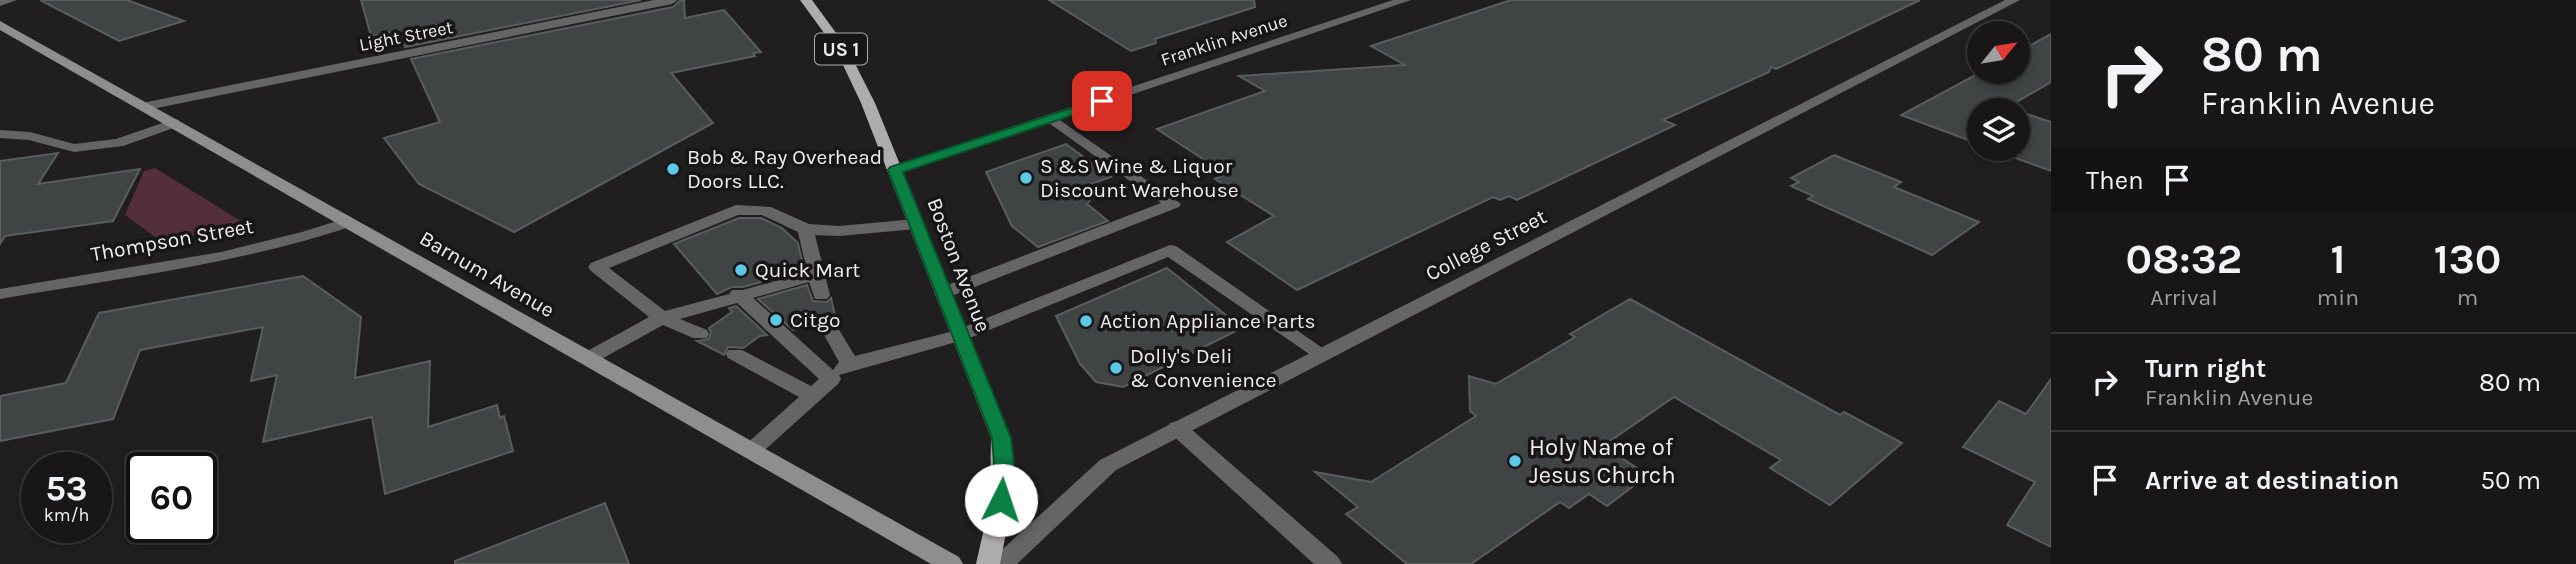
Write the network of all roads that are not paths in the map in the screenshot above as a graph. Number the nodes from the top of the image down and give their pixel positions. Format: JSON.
{"nodes":[{"id":1,"x":11,"y":0,"type":"edge"},
{"id":2,"x":672,"y":0,"type":"edge"},
{"id":3,"x":806,"y":0,"type":"edge"},
{"id":4,"x":1405,"y":0,"type":"edge"},
{"id":5,"x":2014,"y":0,"type":"edge"},
{"id":6,"x":0,"y":2,"type":"edge"},
{"id":7,"x":0,"y":25,"type":"edge"},
{"id":8,"x":147,"y":106,"type":"junction"},
{"id":9,"x":1051,"y":118,"type":"junction"},
{"id":10,"x":174,"y":123,"type":"junction"},
{"id":11,"x":0,"y":135,"type":"edge"},
{"id":12,"x":895,"y":170,"type":"junction"},
{"id":13,"x":350,"y":222,"type":"junction"},
{"id":14,"x":916,"y":224,"type":"junction"},
{"id":15,"x":806,"y":229,"type":"junction"},
{"id":16,"x":816,"y":275,"type":"junction"},
{"id":17,"x":943,"y":293,"type":"junction"},
{"id":18,"x":0,"y":294,"type":"edge"},
{"id":19,"x":738,"y":294,"type":"junction"},
{"id":20,"x":821,"y":295,"type":"dead end"},
{"id":21,"x":662,"y":318,"type":"junction"},
{"id":22,"x":827,"y":324,"type":"dead end"},
{"id":23,"x":700,"y":334,"type":"dead end"},
{"id":24,"x":960,"y":335,"type":"junction"},
{"id":25,"x":735,"y":354,"type":"dead end"},
{"id":26,"x":1322,"y":354,"type":"junction"},
{"id":27,"x":589,"y":358,"type":"junction"},
{"id":28,"x":850,"y":364,"type":"junction"},
{"id":29,"x":831,"y":379,"type":"junction"},
{"id":30,"x":811,"y":395,"type":"junction"},
{"id":31,"x":1177,"y":428,"type":"junction"},
{"id":32,"x":751,"y":452,"type":"junction"},
{"id":33,"x":951,"y":564,"type":"edge"},
{"id":34,"x":988,"y":564,"type":"edge"},
{"id":35,"x":1002,"y":564,"type":"edge"},
{"id":36,"x":1331,"y":564,"type":"edge"}],
"edges":[{"from":1,"to":6,"type":"street"},
{"from":2,"to":8,"type":"street","name":"Light Street"},
{"from":3,"to":12,"type":"main road","name":"Boston Avenue","number":"US 1"},
{"from":4,"to":9,"type":"street","name":"Franklin Avenue"},
{"from":5,"to":26,"type":"street","name":"College Street"},
{"from":7,"to":8,"type":"main road","name":"Barnum Avenue"},
{"from":8,"to":10,"type":"main road","name":"Barnum Avenue"},
{"from":9,"to":12,"type":"street","name":"Franklin Avenue"},
{"from":9,"to":17,"type":"street"},
{"from":10,"to":11,"type":"street"},
{"from":10,"to":13,"type":"main road","name":"Barnum Avenue"},
{"from":12,"to":14,"type":"main road","name":"Boston Avenue","number":"US 1"},
{"from":13,"to":18,"type":"street","name":"Thompson Street"},
{"from":13,"to":27,"type":"main road","name":"Barnum Avenue"},
{"from":14,"to":15,"type":"street"},
{"from":14,"to":17,"type":"main road","name":"Boston Avenue","number":"US 1"},
{"from":15,"to":16,"type":"street"},
{"from":15,"to":21,"type":"street"},
{"from":16,"to":19,"type":"street"},
{"from":16,"to":20,"type":"street"},
{"from":17,"to":24,"type":"main road","name":"Boston Avenue","number":"US 1"},
{"from":19,"to":21,"type":"street"},
{"from":19,"to":29,"type":"street"},
{"from":21,"to":23,"type":"street"},
{"from":21,"to":27,"type":"street"},
{"from":22,"to":28,"type":"street"},
{"from":24,"to":26,"type":"street"},
{"from":24,"to":28,"type":"street"},
{"from":24,"to":34,"type":"main road","name":"Boston Avenue","number":"US 1"},
{"from":25,"to":30,"type":"street"},
{"from":26,"to":31,"type":"street","name":"College Street"},
{"from":27,"to":32,"type":"main road","name":"Barnum Avenue"},
{"from":28,"to":29,"type":"street"},
{"from":29,"to":30,"type":"street"},
{"from":30,"to":32,"type":"street"},
{"from":31,"to":35,"type":"street","name":"College Street"},
{"from":31,"to":36,"type":"street"},
{"from":32,"to":33,"type":"main road","name":"Barnum Avenue"}]}
